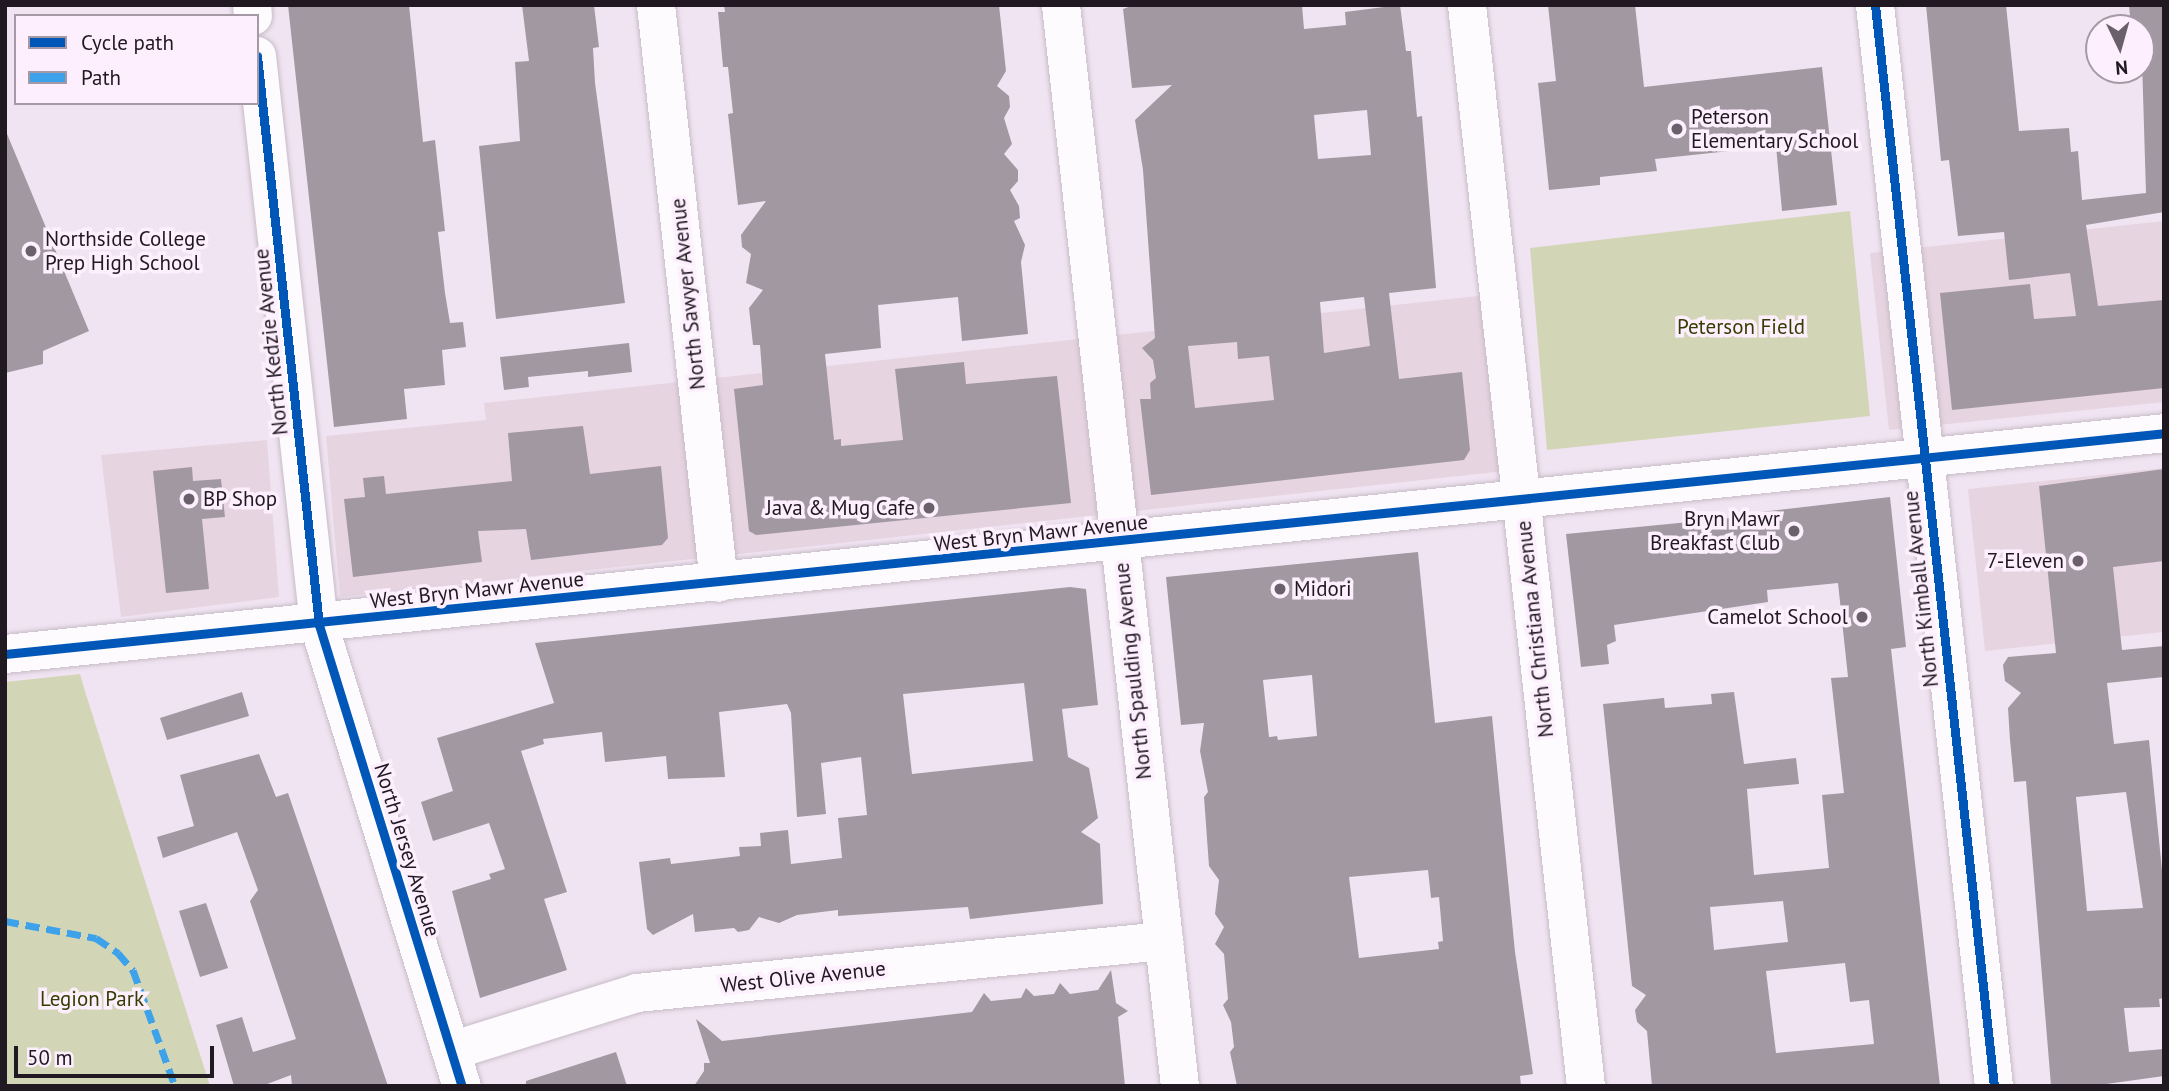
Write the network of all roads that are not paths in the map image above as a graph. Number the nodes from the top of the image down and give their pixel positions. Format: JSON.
{"nodes":[{"id":1,"x":656,"y":5,"type":"edge"},
{"id":2,"x":1061,"y":5,"type":"edge"},
{"id":3,"x":1467,"y":5,"type":"edge"},
{"id":4,"x":1875,"y":5,"type":"edge"},
{"id":5,"x":259,"y":74,"type":"edge"},
{"id":6,"x":2164,"y":432,"type":"edge"},
{"id":7,"x":1924,"y":459,"type":"junction"},
{"id":8,"x":1520,"y":502,"type":"junction"},
{"id":9,"x":1119,"y":542,"type":"junction"},
{"id":10,"x":719,"y":583,"type":"junction"},
{"id":11,"x":319,"y":625,"type":"junction"},
{"id":12,"x":5,"y":654,"type":"edge"},
{"id":13,"x":1164,"y":941,"type":"junction"},
{"id":14,"x":456,"y":1068,"type":"edge"},
{"id":15,"x":1180,"y":1086,"type":"edge"},
{"id":16,"x":1586,"y":1086,"type":"edge"},
{"id":17,"x":1994,"y":1086,"type":"edge"}],
"edges":[{"from":1,"to":10,"type":"street","name":"North Sawyer Avenue"},
{"from":2,"to":9,"type":"street","name":"North Spaulding Avenue"},
{"from":3,"to":8,"type":"street","name":"North Christiana Avenue"},
{"from":4,"to":7,"type":"street","name":"North Kimball Avenue"},
{"from":5,"to":11,"type":"street","name":"North Kedzie Avenue"},
{"from":6,"to":7,"type":"street","name":"West Bryn Mawr Avenue"},
{"from":7,"to":8,"type":"street","name":"West Bryn Mawr Avenue"},
{"from":7,"to":17,"type":"street","name":"North Kimball Avenue"},
{"from":8,"to":9,"type":"street","name":"West Bryn Mawr Avenue"},
{"from":8,"to":16,"type":"street","name":"North Christiana Avenue"},
{"from":9,"to":10,"type":"street","name":"West Bryn Mawr Avenue"},
{"from":9,"to":13,"type":"street","name":"North Spaulding Avenue"},
{"from":10,"to":11,"type":"street","name":"West Bryn Mawr Avenue"},
{"from":11,"to":12,"type":"street","name":"West Bryn Mawr Avenue"},
{"from":11,"to":14,"type":"street","name":"North Jersey Avenue"},
{"from":13,"to":14,"type":"street","name":"West Olive Avenue"},
{"from":13,"to":15,"type":"street","name":"North Spaulding Avenue"}]}
